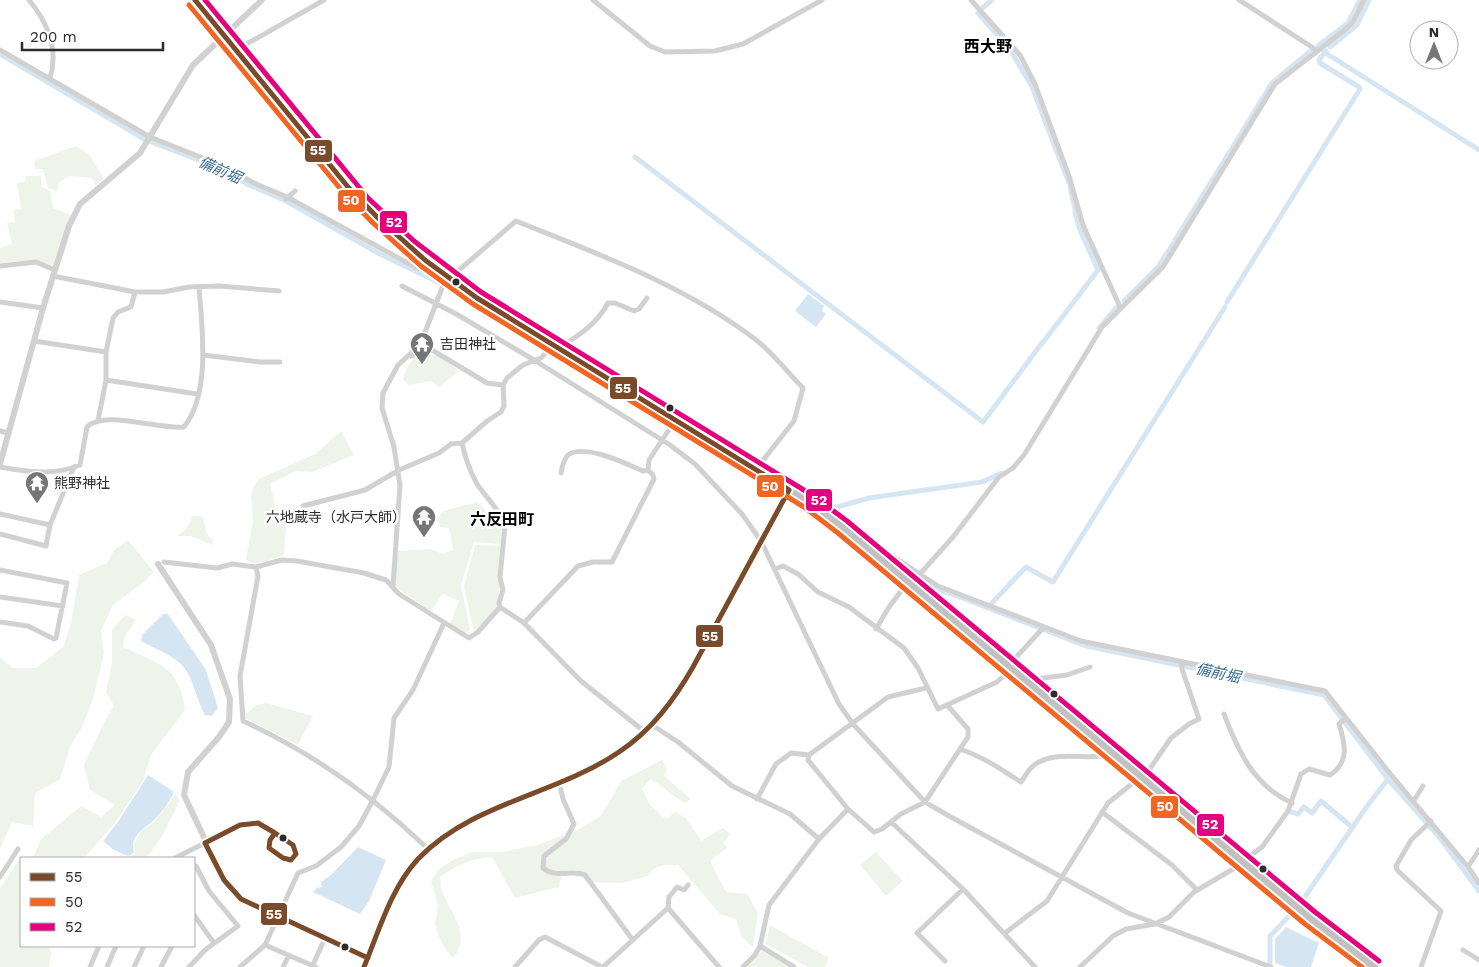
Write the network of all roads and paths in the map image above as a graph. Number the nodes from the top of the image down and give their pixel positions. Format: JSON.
{"nodes":[{"id":1,"x":29,"y":0,"type":"edge"},
{"id":2,"x":195,"y":0,"type":"edge"},
{"id":3,"x":262,"y":0,"type":"edge"},
{"id":4,"x":324,"y":0,"type":"edge"},
{"id":5,"x":593,"y":0,"type":"edge"},
{"id":6,"x":822,"y":0,"type":"edge"},
{"id":7,"x":971,"y":0,"type":"edge"},
{"id":8,"x":1239,"y":0,"type":"edge"},
{"id":9,"x":1364,"y":0,"type":"edge"},
{"id":10,"x":223,"y":34,"type":"junction"},
{"id":11,"x":0,"y":50,"type":"edge"},
{"id":12,"x":236,"y":50,"type":"junction"},
{"id":13,"x":1318,"y":50,"type":"junction"},
{"id":14,"x":50,"y":78,"type":"junction"},
{"id":15,"x":149,"y":140,"type":"junction"},
{"id":16,"x":295,"y":191,"type":"dead end"},
{"id":17,"x":287,"y":198,"type":"junction"},
{"id":18,"x":0,"y":266,"type":"edge"},
{"id":19,"x":434,"y":268,"type":"junction"},
{"id":20,"x":54,"y":273,"type":"junction"},
{"id":21,"x":448,"y":279,"type":"junction"},
{"id":22,"x":402,"y":286,"type":"dead end"},
{"id":23,"x":199,"y":287,"type":"junction"},
{"id":24,"x":280,"y":291,"type":"dead end"},
{"id":25,"x":135,"y":292,"type":"junction"},
{"id":26,"x":647,"y":298,"type":"dead end"},
{"id":27,"x":0,"y":302,"type":"edge"},
{"id":28,"x":437,"y":304,"type":"junction"},
{"id":29,"x":1120,"y":307,"type":"junction"},
{"id":30,"x":43,"y":308,"type":"junction"},
{"id":31,"x":34,"y":341,"type":"junction"},
{"id":32,"x":552,"y":349,"type":"junction"},
{"id":33,"x":106,"y":352,"type":"junction"},
{"id":34,"x":203,"y":355,"type":"junction"},
{"id":35,"x":406,"y":357,"type":"junction"},
{"id":36,"x":534,"y":360,"type":"junction"},
{"id":37,"x":280,"y":362,"type":"dead end"},
{"id":38,"x":106,"y":380,"type":"junction"},
{"id":39,"x":503,"y":385,"type":"junction"},
{"id":40,"x":197,"y":394,"type":"junction"},
{"id":41,"x":98,"y":421,"type":"junction"},
{"id":42,"x":673,"y":424,"type":"junction"},
{"id":43,"x":0,"y":431,"type":"edge"},
{"id":44,"x":8,"y":433,"type":"junction"},
{"id":45,"x":662,"y":440,"type":"junction"},
{"id":46,"x":462,"y":443,"type":"junction"},
{"id":47,"x":0,"y":465,"type":"edge"},
{"id":48,"x":74,"y":467,"type":"junction"},
{"id":49,"x":756,"y":469,"type":"junction"},
{"id":50,"x":399,"y":470,"type":"junction"},
{"id":51,"x":648,"y":470,"type":"junction"},
{"id":52,"x":561,"y":473,"type":"dead end"},
{"id":53,"x":789,"y":490,"type":"junction"},
{"id":54,"x":303,"y":506,"type":"dead end"},
{"id":55,"x":0,"y":514,"type":"edge"},
{"id":56,"x":50,"y":525,"type":"junction"},
{"id":57,"x":0,"y":534,"type":"edge"},
{"id":58,"x":761,"y":541,"type":"junction"},
{"id":59,"x":865,"y":546,"type":"junction"},
{"id":60,"x":161,"y":563,"type":"joint"},
{"id":61,"x":256,"y":566,"type":"junction"},
{"id":62,"x":775,"y":569,"type":"junction"},
{"id":63,"x":0,"y":570,"type":"edge"},
{"id":64,"x":915,"y":579,"type":"junction"},
{"id":65,"x":393,"y":586,"type":"junction"},
{"id":66,"x":0,"y":597,"type":"edge"},
{"id":67,"x":62,"y":606,"type":"junction"},
{"id":68,"x":500,"y":607,"type":"junction"},
{"id":69,"x":0,"y":622,"type":"edge"},
{"id":70,"x":444,"y":623,"type":"junction"},
{"id":71,"x":524,"y":623,"type":"junction"},
{"id":72,"x":876,"y":629,"type":"junction"},
{"id":73,"x":1043,"y":629,"type":"junction"},
{"id":74,"x":1182,"y":665,"type":"junction"},
{"id":75,"x":1010,"y":667,"type":"junction"},
{"id":76,"x":1090,"y":667,"type":"dead end"},
{"id":77,"x":1029,"y":684,"type":"junction"},
{"id":78,"x":926,"y":688,"type":"junction"},
{"id":79,"x":947,"y":704,"type":"junction"},
{"id":80,"x":1224,"y":714,"type":"dead end"},
{"id":81,"x":1344,"y":720,"type":"junction"},
{"id":82,"x":853,"y":724,"type":"junction"},
{"id":83,"x":652,"y":725,"type":"junction"},
{"id":84,"x":645,"y":732,"type":"junction"},
{"id":85,"x":960,"y":749,"type":"junction"},
{"id":86,"x":1113,"y":754,"type":"junction"},
{"id":87,"x":809,"y":755,"type":"junction"},
{"id":88,"x":1142,"y":778,"type":"junction"},
{"id":89,"x":559,"y":782,"type":"junction"},
{"id":90,"x":1423,"y":786,"type":"dead end"},
{"id":91,"x":757,"y":799,"type":"junction"},
{"id":92,"x":372,"y":802,"type":"junction"},
{"id":93,"x":925,"y":802,"type":"junction"},
{"id":94,"x":1413,"y":802,"type":"junction"},
{"id":95,"x":1292,"y":803,"type":"junction"},
{"id":96,"x":848,"y":809,"type":"junction"},
{"id":97,"x":1102,"y":812,"type":"junction"},
{"id":98,"x":891,"y":822,"type":"junction"},
{"id":99,"x":1429,"y":823,"type":"junction"},
{"id":100,"x":819,"y":840,"type":"junction"},
{"id":101,"x":205,"y":843,"type":"junction"},
{"id":102,"x":428,"y":849,"type":"junction"},
{"id":103,"x":18,"y":850,"type":"dead end"},
{"id":104,"x":1479,"y":850,"type":"edge"},
{"id":105,"x":177,"y":857,"type":"edge"},
{"id":106,"x":1243,"y":862,"type":"junction"},
{"id":107,"x":195,"y":866,"type":"edge"},
{"id":108,"x":1468,"y":867,"type":"junction"},
{"id":109,"x":0,"y":877,"type":"edge"},
{"id":110,"x":1062,"y":877,"type":"junction"},
{"id":111,"x":1479,"y":883,"type":"edge"},
{"id":112,"x":688,"y":885,"type":"dead end"},
{"id":113,"x":963,"y":889,"type":"junction"},
{"id":114,"x":1197,"y":890,"type":"junction"},
{"id":115,"x":668,"y":908,"type":"junction"},
{"id":116,"x":278,"y":917,"type":"junction"},
{"id":117,"x":196,"y":923,"type":"edge"},
{"id":118,"x":1155,"y":924,"type":"junction"},
{"id":119,"x":1006,"y":933,"type":"junction"},
{"id":120,"x":325,"y":938,"type":"junction"},
{"id":121,"x":632,"y":939,"type":"junction"},
{"id":122,"x":214,"y":943,"type":"junction"},
{"id":123,"x":265,"y":945,"type":"junction"},
{"id":124,"x":760,"y":946,"type":"junction"},
{"id":125,"x":99,"y":947,"type":"edge"},
{"id":126,"x":116,"y":947,"type":"edge"},
{"id":127,"x":144,"y":947,"type":"edge"},
{"id":128,"x":171,"y":947,"type":"edge"},
{"id":129,"x":1464,"y":950,"type":"dead end"},
{"id":130,"x":288,"y":955,"type":"junction"},
{"id":131,"x":368,"y":958,"type":"junction"},
{"id":132,"x":1479,"y":960,"type":"edge"},
{"id":133,"x":946,"y":961,"type":"dead end"},
{"id":134,"x":590,"y":965,"type":"edge"},
{"id":135,"x":244,"y":966,"type":"edge"},
{"id":136,"x":90,"y":967,"type":"edge"},
{"id":137,"x":107,"y":967,"type":"edge"},
{"id":138,"x":134,"y":967,"type":"edge"},
{"id":139,"x":161,"y":967,"type":"edge"},
{"id":140,"x":189,"y":967,"type":"edge"},
{"id":141,"x":284,"y":967,"type":"edge"},
{"id":142,"x":314,"y":967,"type":"edge"},
{"id":143,"x":364,"y":967,"type":"edge"},
{"id":144,"x":515,"y":967,"type":"edge"},
{"id":145,"x":602,"y":967,"type":"edge"},
{"id":146,"x":719,"y":967,"type":"edge"},
{"id":147,"x":743,"y":967,"type":"edge"},
{"id":148,"x":794,"y":967,"type":"edge"},
{"id":149,"x":1035,"y":967,"type":"edge"},
{"id":150,"x":1080,"y":967,"type":"edge"},
{"id":151,"x":1271,"y":967,"type":"edge"},
{"id":152,"x":1374,"y":967,"type":"edge"},
{"id":153,"x":1421,"y":967,"type":"edge"}],
"edges":[{"from":1,"to":14,"type":"street"},
{"from":2,"to":10,"type":"highway"},
{"from":3,"to":10,"type":"street"},
{"from":4,"to":12,"type":"street"},
{"from":5,"to":6,"type":"street"},
{"from":7,"to":29,"type":"street"},
{"from":8,"to":13,"type":"street"},
{"from":9,"to":13,"type":"street"},
{"from":10,"to":12,"type":"highway"},
{"from":10,"to":15,"type":"street"},
{"from":11,"to":14,"type":"street"},
{"from":12,"to":19,"type":"highway"},
{"from":13,"to":29,"type":"street"},
{"from":14,"to":15,"type":"street"},
{"from":15,"to":17,"type":"street"},
{"from":15,"to":20,"type":"street"},
{"from":16,"to":17,"type":"street"},
{"from":17,"to":19,"type":"street"},
{"from":18,"to":20,"type":"street"},
{"from":19,"to":21,"type":"highway"},
{"from":20,"to":25,"type":"street"},
{"from":20,"to":30,"type":"street"},
{"from":21,"to":28,"type":"street"},
{"from":21,"to":32,"type":"highway"},
{"from":21,"to":49,"type":"street"},
{"from":22,"to":28,"type":"street"},
{"from":23,"to":24,"type":"street"},
{"from":23,"to":25,"type":"street"},
{"from":23,"to":34,"type":"street"},
{"from":25,"to":33,"type":"street"},
{"from":26,"to":32,"type":"street"},
{"from":27,"to":30,"type":"street"},
{"from":28,"to":35,"type":"street"},
{"from":28,"to":36,"type":"street"},
{"from":29,"to":64,"type":"street"},
{"from":30,"to":31,"type":"street"},
{"from":31,"to":33,"type":"street"},
{"from":31,"to":44,"type":"street"},
{"from":32,"to":36,"type":"street"},
{"from":32,"to":42,"type":"highway"},
{"from":33,"to":38,"type":"street"},
{"from":34,"to":37,"type":"street"},
{"from":34,"to":40,"type":"street"},
{"from":35,"to":39,"type":"street"},
{"from":35,"to":50,"type":"street"},
{"from":36,"to":39,"type":"street"},
{"from":36,"to":45,"type":"street"},
{"from":38,"to":40,"type":"street"},
{"from":38,"to":41,"type":"street"},
{"from":39,"to":46,"type":"street"},
{"from":40,"to":41,"type":"street"},
{"from":41,"to":48,"type":"street"},
{"from":42,"to":45,"type":"street"},
{"from":42,"to":49,"type":"highway"},
{"from":43,"to":44,"type":"street"},
{"from":44,"to":47,"type":"street"},
{"from":45,"to":51,"type":"street"},
{"from":45,"to":58,"type":"street"},
{"from":46,"to":50,"type":"street"},
{"from":46,"to":68,"type":"street"},
{"from":47,"to":48,"type":"street"},
{"from":48,"to":56,"type":"street"},
{"from":49,"to":53,"type":"highway"},
{"from":50,"to":54,"type":"street"},
{"from":50,"to":65,"type":"street"},
{"from":51,"to":52,"type":"street"},
{"from":51,"to":71,"type":"street"},
{"from":53,"to":58,"type":"street"},
{"from":53,"to":59,"type":"highway"},
{"from":55,"to":56,"type":"street"},
{"from":56,"to":57,"type":"street"},
{"from":58,"to":62,"type":"street"},
{"from":58,"to":83,"type":"street"},
{"from":59,"to":64,"type":"highway"},
{"from":59,"to":64,"type":"street"},
{"from":60,"to":61,"type":"street"},
{"from":60,"to":101,"type":"street"},
{"from":61,"to":65,"type":"street"},
{"from":61,"to":92,"type":"street"},
{"from":62,"to":72,"type":"street"},
{"from":62,"to":82,"type":"street"},
{"from":63,"to":67,"type":"street"},
{"from":64,"to":72,"type":"street"},
{"from":64,"to":73,"type":"street"},
{"from":64,"to":75,"type":"highway"},
{"from":65,"to":70,"type":"street"},
{"from":66,"to":67,"type":"street"},
{"from":67,"to":69,"type":"street"},
{"from":68,"to":70,"type":"street"},
{"from":68,"to":71,"type":"street"},
{"from":70,"to":92,"type":"street"},
{"from":71,"to":84,"type":"street"},
{"from":72,"to":78,"type":"street"},
{"from":73,"to":74,"type":"street"},
{"from":73,"to":75,"type":"street"},
{"from":74,"to":81,"type":"street"},
{"from":74,"to":88,"type":"street"},
{"from":75,"to":77,"type":"highway"},
{"from":75,"to":79,"type":"street"},
{"from":76,"to":77,"type":"street"},
{"from":77,"to":86,"type":"highway"},
{"from":78,"to":79,"type":"street"},
{"from":78,"to":82,"type":"street"},
{"from":79,"to":85,"type":"street"},
{"from":80,"to":95,"type":"street"},
{"from":81,"to":94,"type":"street"},
{"from":81,"to":95,"type":"street"},
{"from":82,"to":87,"type":"street"},
{"from":82,"to":93,"type":"street"},
{"from":83,"to":84,"type":"street"},
{"from":83,"to":91,"type":"street"},
{"from":84,"to":89,"type":"street"},
{"from":85,"to":86,"type":"street"},
{"from":85,"to":93,"type":"street"},
{"from":86,"to":88,"type":"highway"},
{"from":87,"to":91,"type":"street"},
{"from":87,"to":96,"type":"street"},
{"from":88,"to":97,"type":"street"},
{"from":88,"to":106,"type":"highway"},
{"from":89,"to":102,"type":"street"},
{"from":89,"to":121,"type":"street"},
{"from":90,"to":94,"type":"street"},
{"from":91,"to":100,"type":"street"},
{"from":92,"to":102,"type":"street"},
{"from":92,"to":116,"type":"street"},
{"from":93,"to":98,"type":"street"},
{"from":93,"to":110,"type":"street"},
{"from":94,"to":99,"type":"street"},
{"from":95,"to":106,"type":"street"},
{"from":96,"to":98,"type":"street"},
{"from":96,"to":100,"type":"street"},
{"from":97,"to":110,"type":"street"},
{"from":97,"to":114,"type":"street"},
{"from":98,"to":113,"type":"street"},
{"from":99,"to":108,"type":"street"},
{"from":99,"to":153,"type":"street"},
{"from":100,"to":124,"type":"street"},
{"from":101,"to":105,"type":"street"},
{"from":101,"to":116,"type":"street"},
{"from":102,"to":131,"type":"street"},
{"from":103,"to":109,"type":"street"},
{"from":104,"to":108,"type":"street"},
{"from":106,"to":114,"type":"street"},
{"from":106,"to":152,"type":"highway"},
{"from":107,"to":122,"type":"street"},
{"from":108,"to":111,"type":"street"},
{"from":110,"to":118,"type":"street"},
{"from":110,"to":119,"type":"street"},
{"from":112,"to":115,"type":"street"},
{"from":113,"to":119,"type":"street"},
{"from":113,"to":133,"type":"street"},
{"from":114,"to":118,"type":"street"},
{"from":115,"to":121,"type":"street"},
{"from":115,"to":146,"type":"street"},
{"from":116,"to":120,"type":"street"},
{"from":116,"to":123,"type":"street"},
{"from":117,"to":122,"type":"street"},
{"from":118,"to":150,"type":"street"},
{"from":118,"to":151,"type":"street"},
{"from":119,"to":149,"type":"street"},
{"from":120,"to":131,"type":"street"},
{"from":120,"to":142,"type":"street"},
{"from":121,"to":145,"type":"street"},
{"from":122,"to":140,"type":"street"},
{"from":123,"to":130,"type":"street"},
{"from":123,"to":135,"type":"street"},
{"from":124,"to":147,"type":"street"},
{"from":124,"to":148,"type":"street"},
{"from":125,"to":136,"type":"street"},
{"from":126,"to":137,"type":"street"},
{"from":127,"to":138,"type":"street"},
{"from":128,"to":139,"type":"street"},
{"from":129,"to":132,"type":"street"},
{"from":130,"to":141,"type":"street"},
{"from":130,"to":142,"type":"street"},
{"from":131,"to":143,"type":"street"},
{"from":134,"to":144,"type":"street"},
{"from":134,"to":145,"type":"street"}]}
